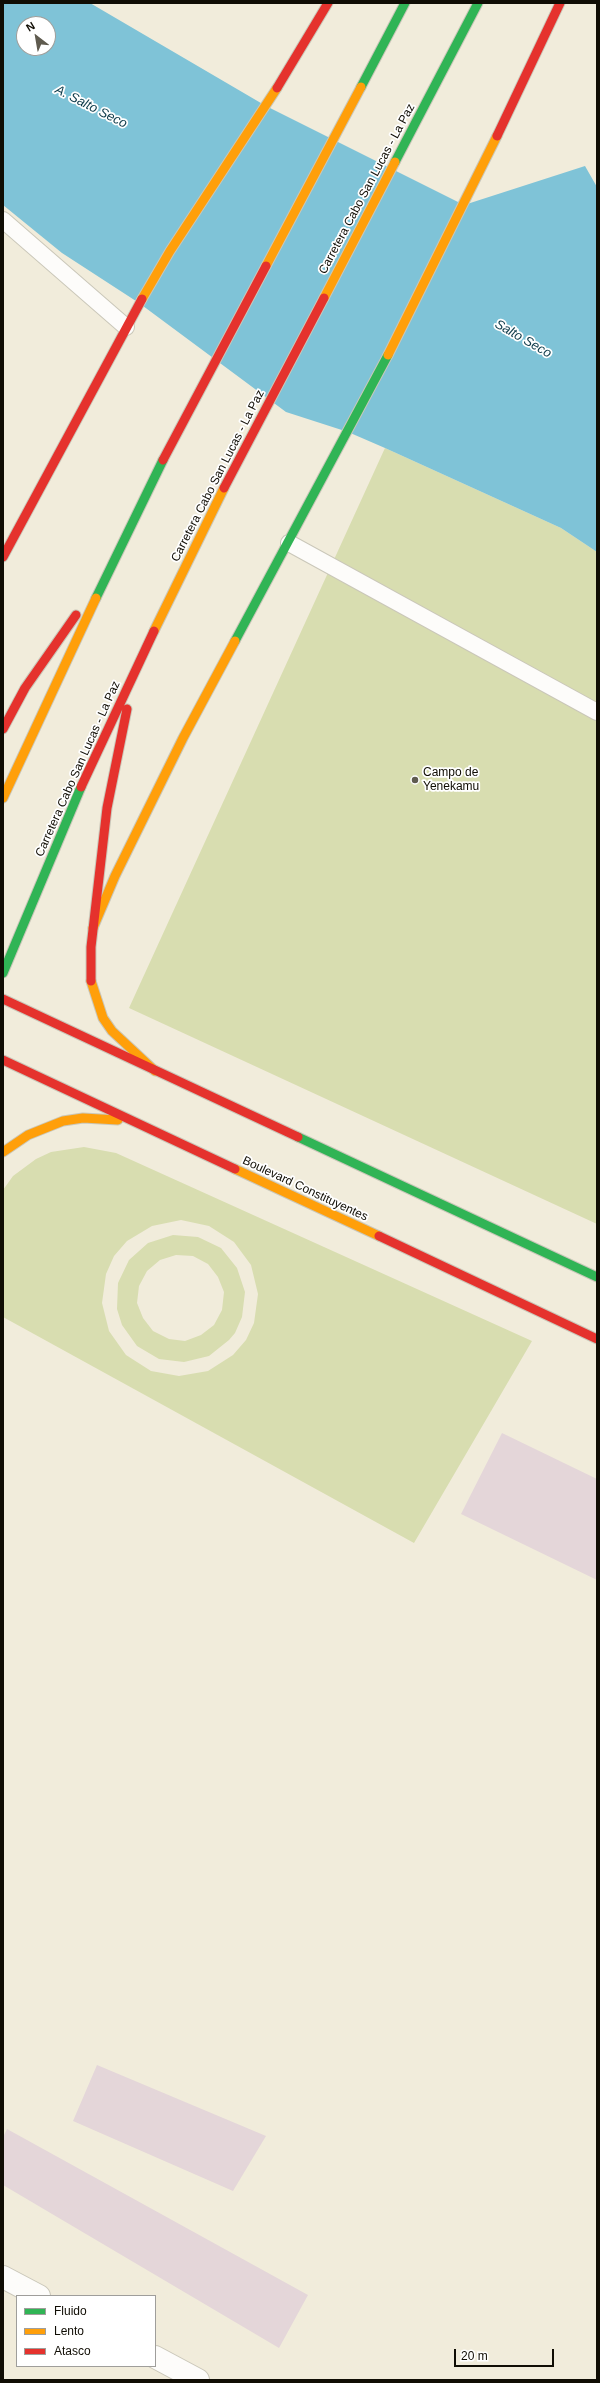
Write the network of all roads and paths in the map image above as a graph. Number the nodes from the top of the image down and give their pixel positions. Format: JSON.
{"nodes":[{"id":1,"x":328,"y":3,"type":"edge"},
{"id":2,"x":405,"y":3,"type":"edge"},
{"id":3,"x":478,"y":3,"type":"edge"},
{"id":4,"x":560,"y":3,"type":"edge"},
{"id":5,"x":3,"y":220,"type":"edge"},
{"id":6,"x":126,"y":327,"type":"junction"},
{"id":7,"x":289,"y":543,"type":"junction"},
{"id":8,"x":3,"y":557,"type":"edge"},
{"id":9,"x":112,"y":563,"type":"junction"},
{"id":10,"x":157,"y":624,"type":"junction"},
{"id":11,"x":597,"y":712,"type":"edge"},
{"id":12,"x":3,"y":729,"type":"edge"},
{"id":13,"x":3,"y":798,"type":"edge"},
{"id":14,"x":93,"y":928,"type":"junction"},
{"id":15,"x":3,"y":972,"type":"edge"},
{"id":16,"x":3,"y":999,"type":"edge"},
{"id":17,"x":3,"y":1060,"type":"edge"},
{"id":18,"x":156,"y":1071,"type":"junction"},
{"id":19,"x":130,"y":1121,"type":"junction"},
{"id":20,"x":3,"y":1152,"type":"edge"},
{"id":21,"x":597,"y":1277,"type":"edge"},
{"id":22,"x":597,"y":1339,"type":"edge"},
{"id":23,"x":3,"y":2277,"type":"edge"},
{"id":24,"x":37,"y":2295,"type":"edge"},
{"id":25,"x":156,"y":2358,"type":"edge"},
{"id":26,"x":198,"y":2380,"type":"edge"}],
"edges":[{"from":1,"to":6,"type":"main road"},
{"from":2,"to":9,"type":"main road"},
{"from":3,"to":10,"type":"main road","name":"Carretera Cabo San Lucas - La Paz"},
{"from":4,"to":7,"type":"main road"},
{"from":5,"to":6,"type":"lane"},
{"from":6,"to":8,"type":"main road"},
{"from":7,"to":11,"type":"lane"},
{"from":7,"to":14,"type":"main road"},
{"from":9,"to":12,"type":"main road"},
{"from":9,"to":13,"type":"main road"},
{"from":10,"to":14,"type":"main road"},
{"from":10,"to":15,"type":"main road","name":"Carretera Cabo San Lucas - La Paz"},
{"from":14,"to":18,"type":"main road"},
{"from":16,"to":18,"type":"main road"},
{"from":17,"to":19,"type":"main road","name":"Boulevard Constituyentes"},
{"from":18,"to":21,"type":"main road"},
{"from":19,"to":20,"type":"main road"},
{"from":19,"to":22,"type":"main road","name":"Boulevard Constituyentes"},
{"from":23,"to":24,"type":"street"},
{"from":25,"to":26,"type":"street"}]}
